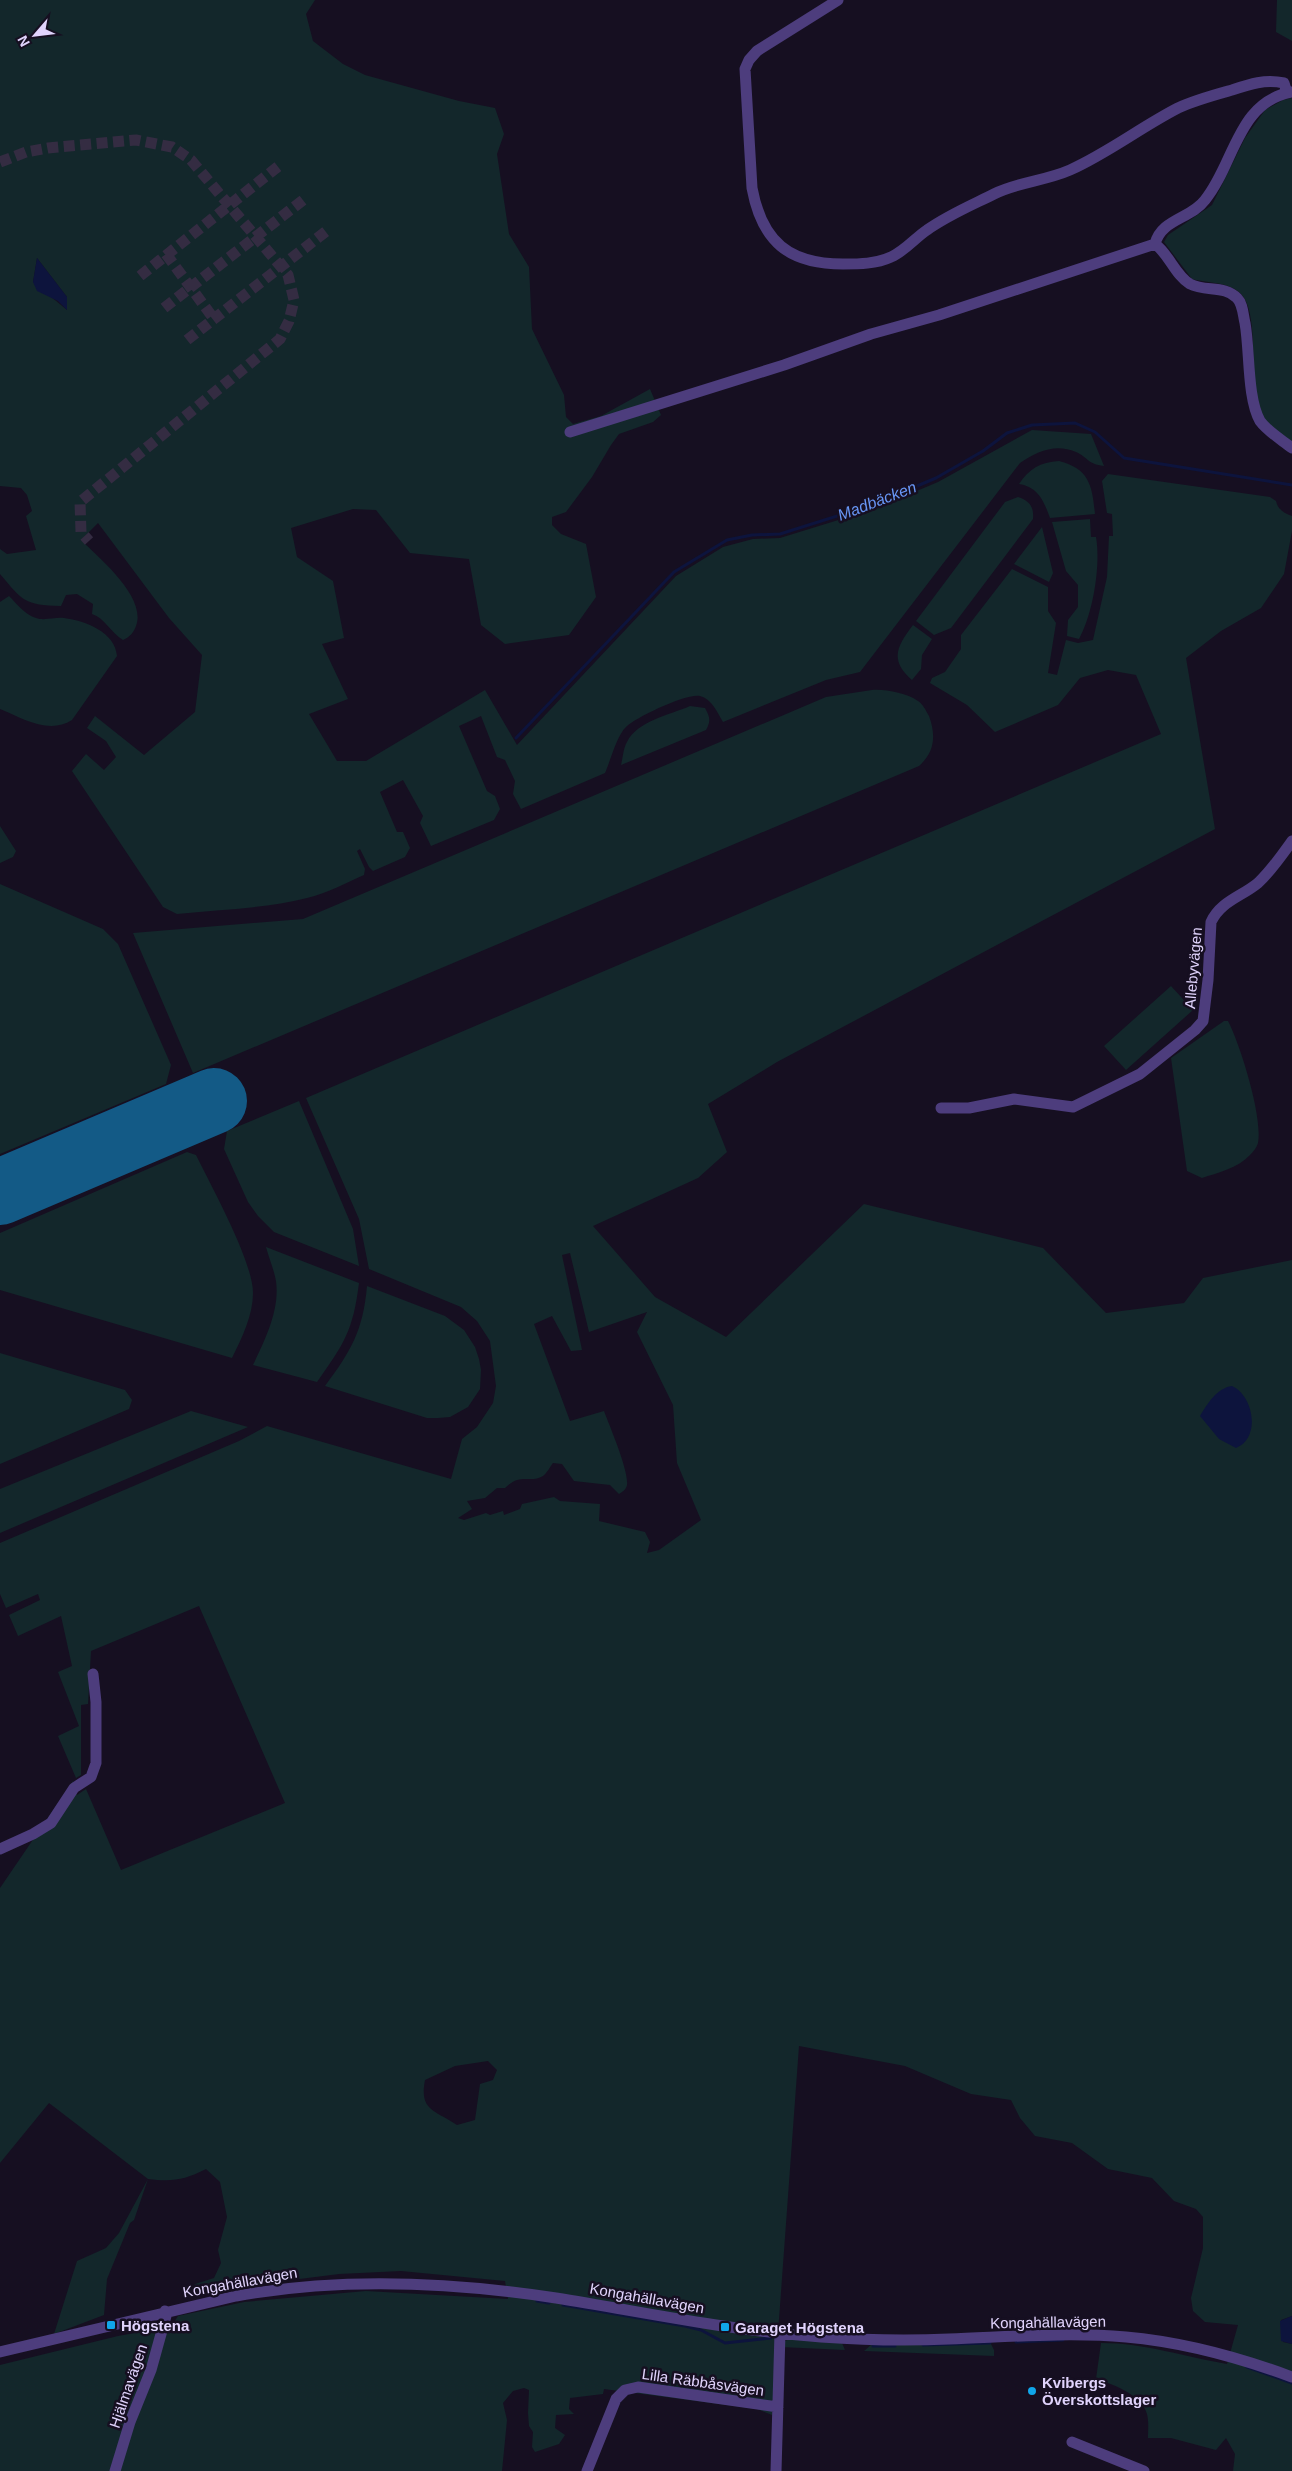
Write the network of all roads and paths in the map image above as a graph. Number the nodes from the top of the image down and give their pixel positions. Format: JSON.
{"nodes":[{"id":1,"x":838,"y":0,"type":"edge"},
{"id":2,"x":1290,"y":93,"type":"edge"},
{"id":3,"x":1155,"y":244,"type":"junction"},
{"id":4,"x":570,"y":432,"type":"dead end"},
{"id":5,"x":1292,"y":448,"type":"edge"},
{"id":6,"x":1292,"y":841,"type":"edge"},
{"id":7,"x":941,"y":1108,"type":"dead end"},
{"id":8,"x":93,"y":1674,"type":"dead end"},
{"id":9,"x":0,"y":1849,"type":"edge"},
{"id":10,"x":165,"y":2311,"type":"junction"},
{"id":11,"x":780,"y":2333,"type":"junction"},
{"id":12,"x":0,"y":2352,"type":"edge"},
{"id":13,"x":1292,"y":2377,"type":"edge"},
{"id":14,"x":778,"y":2407,"type":"junction"},
{"id":15,"x":1072,"y":2442,"type":"dead end"},
{"id":16,"x":114,"y":2471,"type":"edge"},
{"id":17,"x":587,"y":2471,"type":"edge"},
{"id":18,"x":776,"y":2471,"type":"edge"},
{"id":19,"x":1144,"y":2471,"type":"edge"}],
"edges":[{"from":1,"to":2,"type":"street"},
{"from":2,"to":3,"type":"street"},
{"from":3,"to":4,"type":"street"},
{"from":3,"to":5,"type":"street"},
{"from":6,"to":7,"type":"street","name":"Allebyvägen"},
{"from":8,"to":9,"type":"street"},
{"from":10,"to":11,"type":"street","name":"Kongahällavägen"},
{"from":10,"to":12,"type":"street","name":"Kongahällavägen"},
{"from":10,"to":16,"type":"street","name":"Hjälmavägen"},
{"from":11,"to":13,"type":"street","name":"Kongahällavägen"},
{"from":11,"to":14,"type":"street"},
{"from":14,"to":17,"type":"street","name":"Lilla Räbbåsvägen"},
{"from":14,"to":18,"type":"street"},
{"from":15,"to":19,"type":"street"}]}
